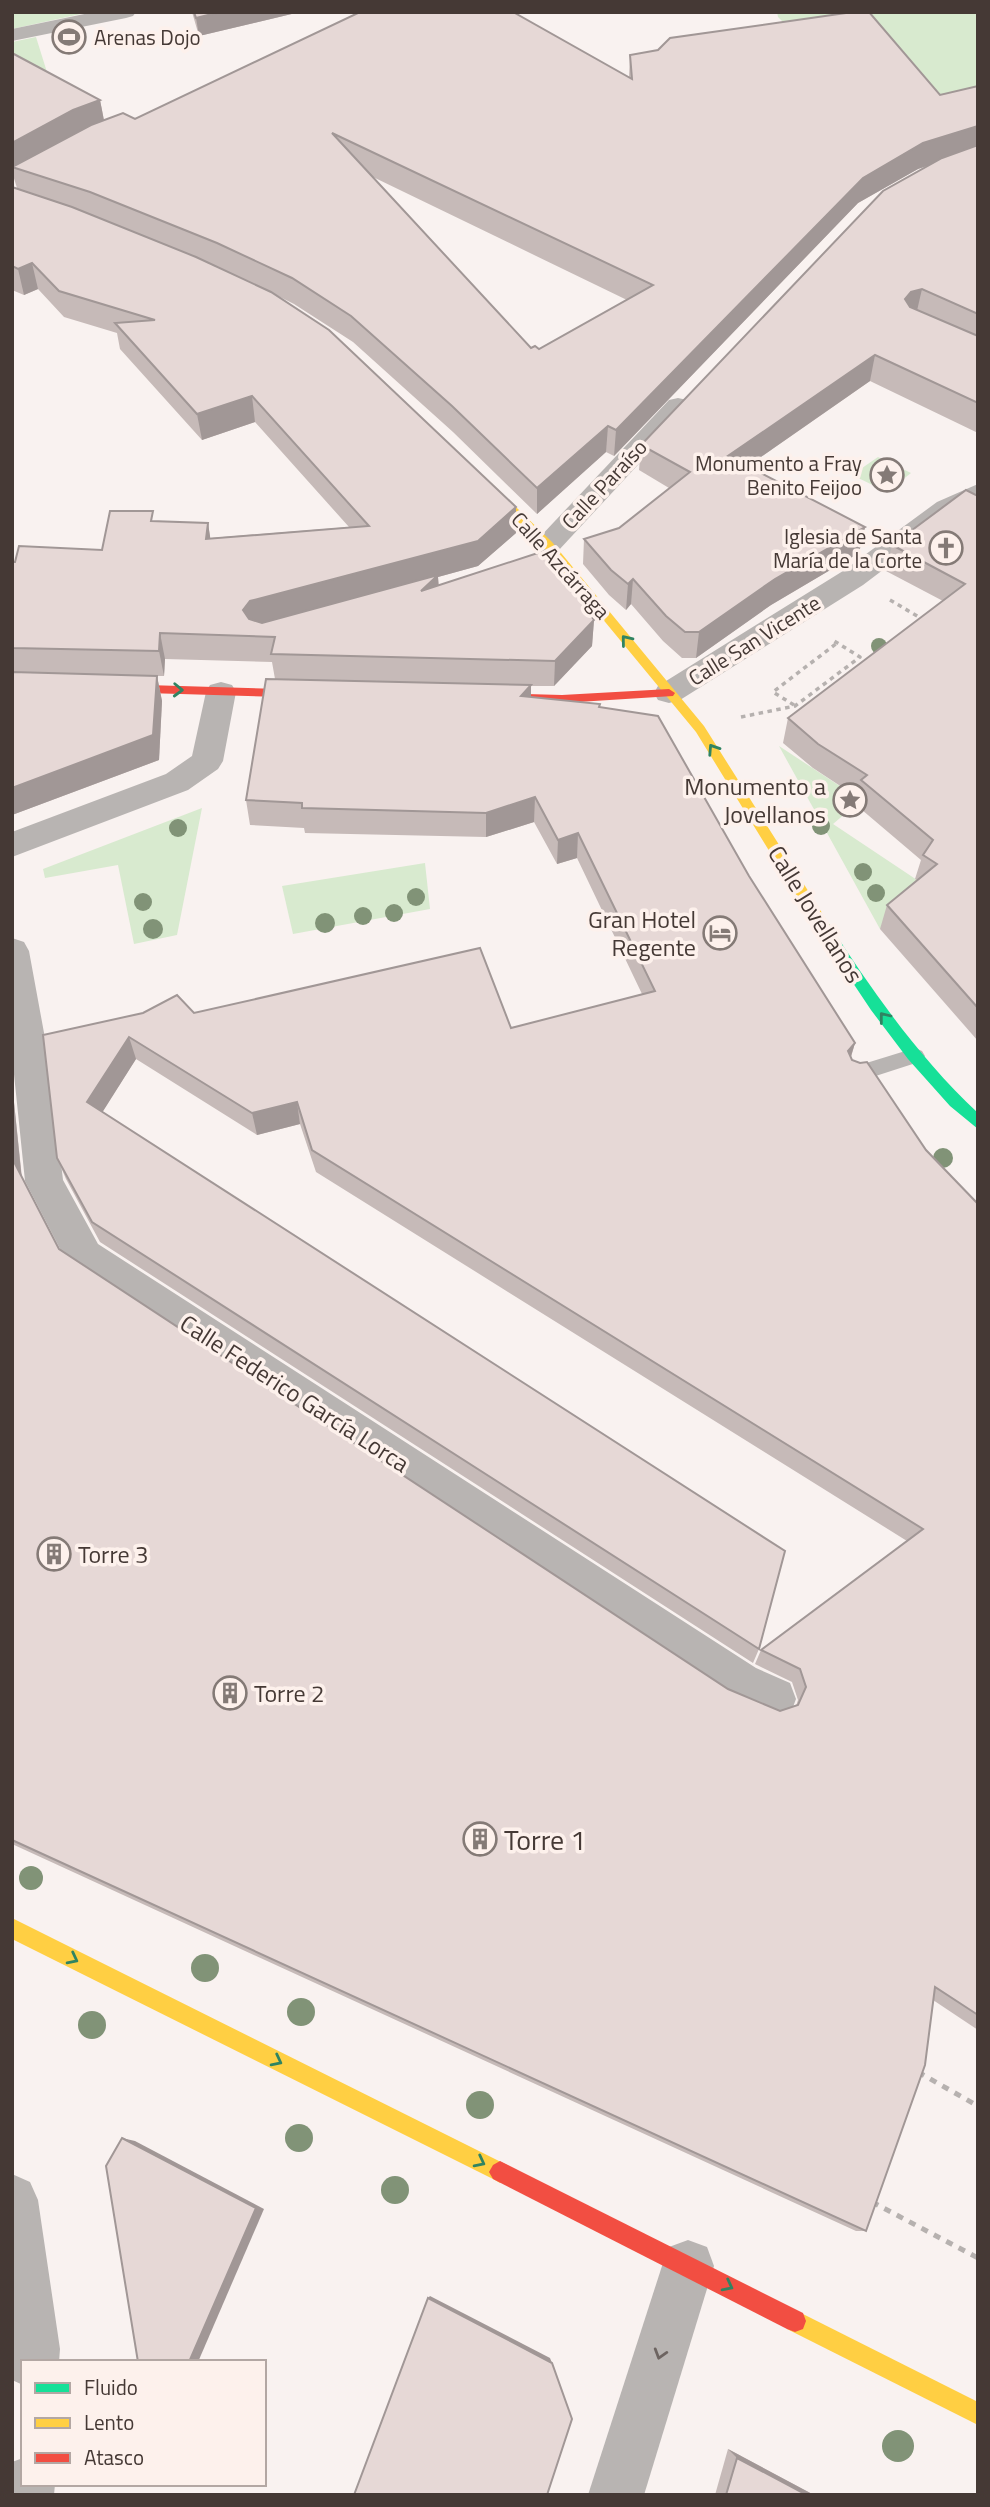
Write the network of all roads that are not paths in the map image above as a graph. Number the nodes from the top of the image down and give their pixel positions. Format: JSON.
{"nodes":[{"id":1,"x":125,"y":12,"type":"edge"},
{"id":2,"x":12,"y":35,"type":"edge"},
{"id":3,"x":691,"y":393,"type":"edge"},
{"id":4,"x":470,"y":468,"type":"edge"},
{"id":5,"x":978,"y":492,"type":"edge"},
{"id":6,"x":546,"y":555,"type":"junction"},
{"id":7,"x":12,"y":685,"type":"edge"},
{"id":8,"x":221,"y":692,"type":"junction"},
{"id":9,"x":330,"y":694,"type":"edge"},
{"id":10,"x":669,"y":694,"type":"junction"},
{"id":11,"x":480,"y":697,"type":"edge"},
{"id":12,"x":12,"y":845,"type":"edge"},
{"id":13,"x":12,"y":951,"type":"edge"},
{"id":14,"x":915,"y":1056,"type":"junction"},
{"id":15,"x":854,"y":1076,"type":"edge"},
{"id":16,"x":978,"y":1124,"type":"edge"},
{"id":17,"x":774,"y":1699,"type":"dead end"},
{"id":18,"x":12,"y":1928,"type":"edge"},
{"id":19,"x":12,"y":2200,"type":"edge"},
{"id":20,"x":688,"y":2266,"type":"junction"},
{"id":21,"x":32,"y":2360,"type":"edge"},
{"id":22,"x":978,"y":2414,"type":"edge"},
{"id":23,"x":616,"y":2495,"type":"edge"}],
"edges":[{"from":1,"to":2,"type":"street"},
{"from":3,"to":6,"type":"street","name":"Calle Paraíso"},
{"from":4,"to":6,"type":"street","name":"Calle Azcárraga"},
{"from":5,"to":10,"type":"street","name":"Calle San Vicente"},
{"from":10,"to":6,"type":"street","name":"Calle Azcárraga","one_way":true},
{"from":7,"to":8,"type":"street","one_way":true},
{"from":8,"to":9,"type":"street"},
{"from":8,"to":12,"type":"street"},
{"from":10,"to":11,"type":"street"},
{"from":14,"to":10,"type":"street","name":"Calle Jovellanos","one_way":true},
{"from":13,"to":17,"type":"street","name":"Calle Federico García Lorca"},
{"from":14,"to":15,"type":"lane"},
{"from":14,"to":16,"type":"street","name":"Calle Jovellanos"},
{"from":18,"to":20,"type":"street","one_way":true},
{"from":19,"to":21,"type":"street"},
{"from":20,"to":22,"type":"street","one_way":true},
{"from":20,"to":23,"type":"street","one_way":true}]}
